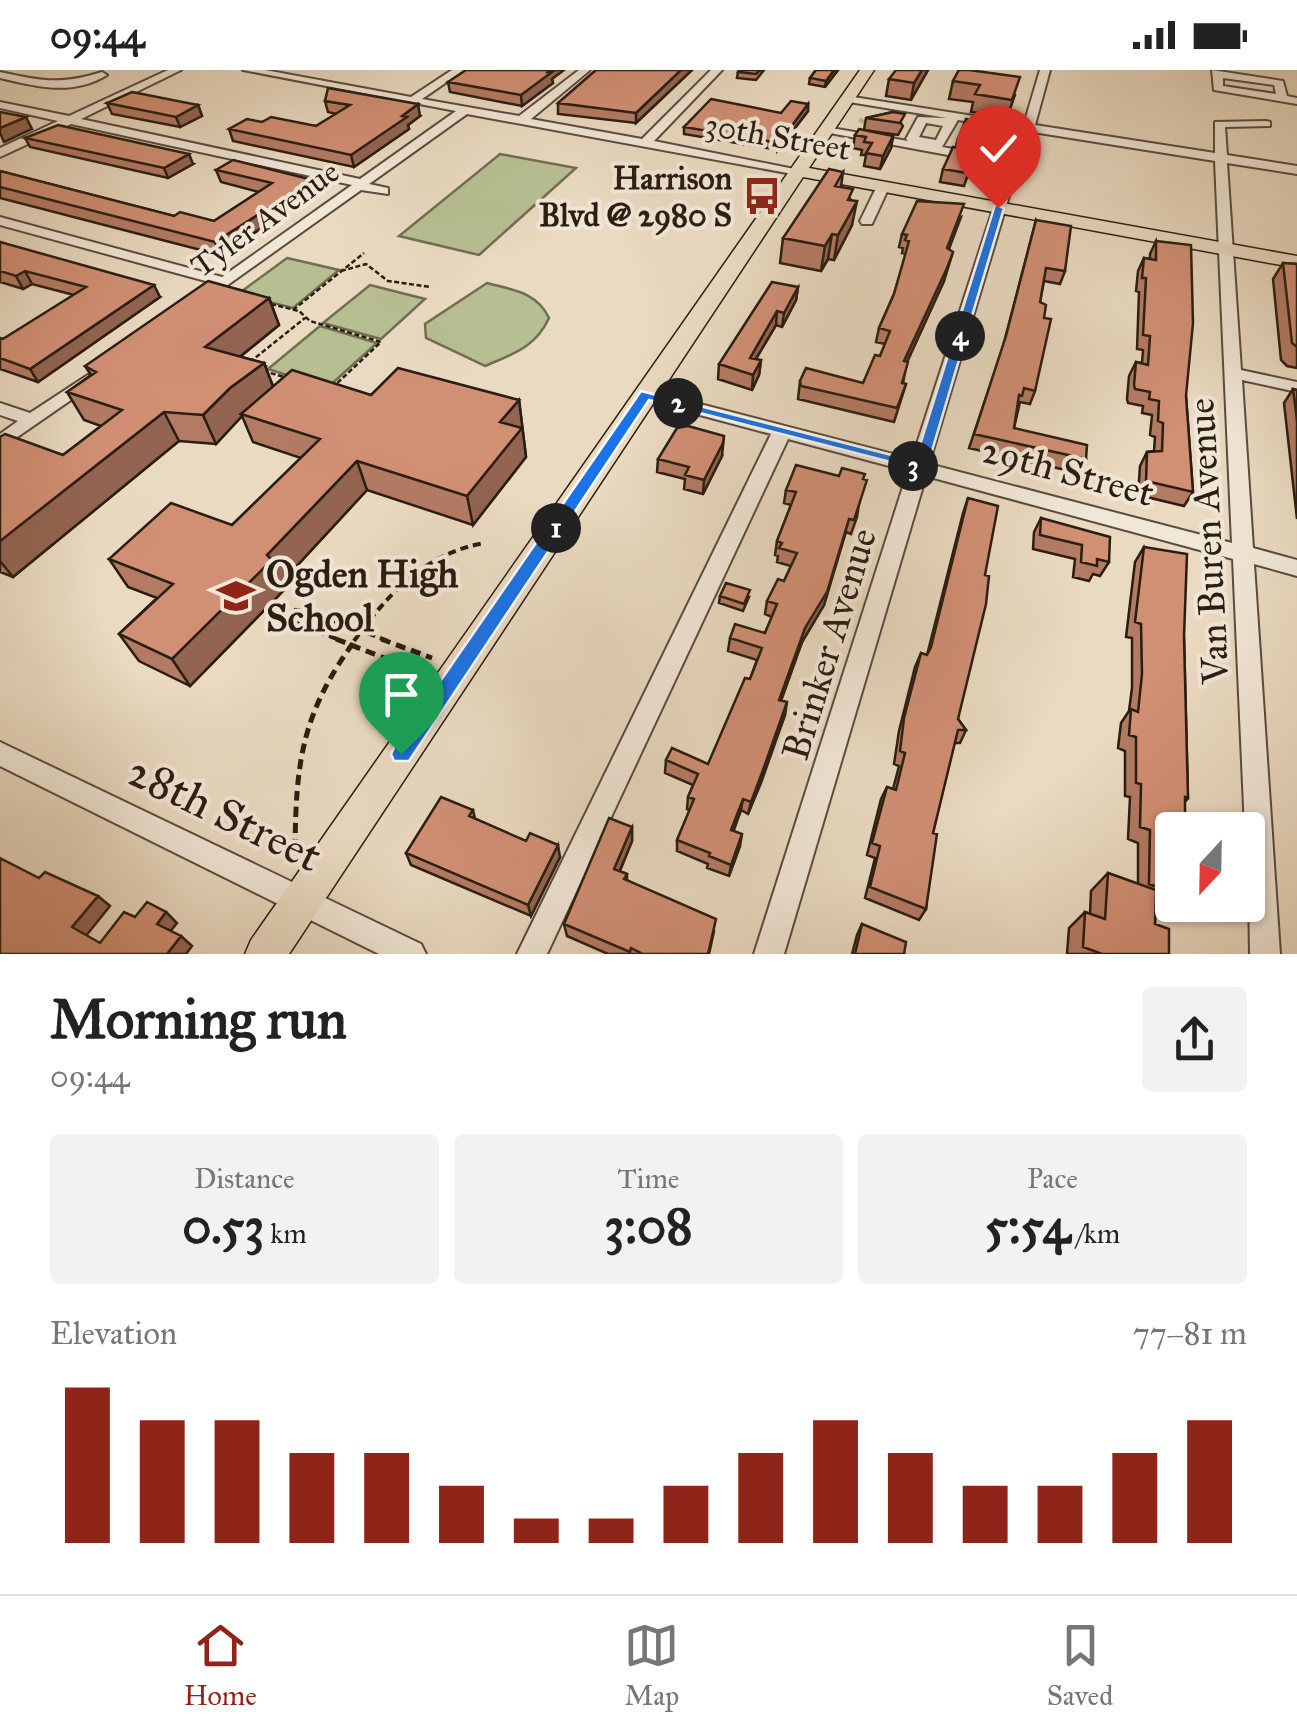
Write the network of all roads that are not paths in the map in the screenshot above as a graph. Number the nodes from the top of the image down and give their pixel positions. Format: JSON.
{"nodes":[{"id":1,"x":84,"y":70,"type":"edge"},
{"id":2,"x":176,"y":70,"type":"edge"},
{"id":3,"x":248,"y":70,"type":"edge"},
{"id":4,"x":316,"y":70,"type":"edge"},
{"id":5,"x":459,"y":70,"type":"edge"},
{"id":6,"x":585,"y":70,"type":"edge"},
{"id":7,"x":716,"y":70,"type":"edge"},
{"id":8,"x":867,"y":70,"type":"edge"},
{"id":9,"x":1045,"y":70,"type":"edge"},
{"id":10,"x":107,"y":72,"type":"edge"},
{"id":11,"x":1217,"y":72,"type":"edge"},
{"id":12,"x":0,"y":76,"type":"edge"},
{"id":13,"x":299,"y":80,"type":"junction"},
{"id":14,"x":412,"y":100,"type":"junction"},
{"id":15,"x":1282,"y":100,"type":"junction"},
{"id":16,"x":1297,"y":102,"type":"edge"},
{"id":17,"x":0,"y":105,"type":"edge"},
{"id":18,"x":464,"y":110,"type":"junction"},
{"id":19,"x":835,"y":116,"type":"junction"},
{"id":20,"x":69,"y":120,"type":"junction"},
{"id":21,"x":522,"y":120,"type":"junction"},
{"id":22,"x":1266,"y":124,"type":"dead end"},
{"id":23,"x":1026,"y":127,"type":"junction"},
{"id":24,"x":645,"y":142,"type":"junction"},
{"id":25,"x":0,"y":152,"type":"edge"},
{"id":26,"x":1220,"y":158,"type":"junction"},
{"id":27,"x":934,"y":160,"type":"dead end"},
{"id":28,"x":1012,"y":168,"type":"junction"},
{"id":29,"x":1297,"y":170,"type":"edge"},
{"id":30,"x":798,"y":171,"type":"junction"},
{"id":31,"x":360,"y":184,"type":"junction"},
{"id":32,"x":884,"y":186,"type":"junction"},
{"id":33,"x":383,"y":191,"type":"dead end"},
{"id":34,"x":998,"y":208,"type":"junction"},
{"id":35,"x":867,"y":220,"type":"dead end"},
{"id":36,"x":0,"y":221,"type":"edge"},
{"id":37,"x":1225,"y":248,"type":"junction"},
{"id":38,"x":1297,"y":262,"type":"edge"},
{"id":39,"x":226,"y":282,"type":"junction"},
{"id":40,"x":193,"y":305,"type":"edge"},
{"id":41,"x":1234,"y":373,"type":"junction"},
{"id":42,"x":97,"y":374,"type":"edge"},
{"id":43,"x":1297,"y":387,"type":"edge"},
{"id":44,"x":646,"y":394,"type":"junction"},
{"id":45,"x":0,"y":409,"type":"edge"},
{"id":46,"x":32,"y":420,"type":"junction"},
{"id":47,"x":782,"y":431,"type":"junction"},
{"id":48,"x":0,"y":443,"type":"edge"},
{"id":49,"x":920,"y":468,"type":"junction"},
{"id":50,"x":1245,"y":554,"type":"junction"},
{"id":51,"x":1297,"y":568,"type":"edge"},
{"id":52,"x":0,"y":753,"type":"edge"},
{"id":53,"x":302,"y":900,"type":"junction"},
{"id":54,"x":265,"y":954,"type":"edge"},
{"id":55,"x":411,"y":954,"type":"edge"},
{"id":56,"x":532,"y":954,"type":"edge"},
{"id":57,"x":769,"y":954,"type":"edge"},
{"id":58,"x":1265,"y":954,"type":"edge"}],
"edges":[{"from":1,"to":10,"type":"street"},
{"from":2,"to":20,"type":"street"},
{"from":3,"to":13,"type":"street","name":"30th Street"},
{"from":4,"to":13,"type":"street"},
{"from":5,"to":14,"type":"street"},
{"from":6,"to":21,"type":"street"},
{"from":7,"to":24,"type":"street"},
{"from":8,"to":19,"type":"main road"},
{"from":9,"to":23,"type":"street","name":"Brinker Avenue"},
{"from":10,"to":12,"type":"street"},
{"from":11,"to":15,"type":"street"},
{"from":11,"to":15,"type":"street"},
{"from":13,"to":14,"type":"street","name":"30th Street"},
{"from":14,"to":18,"type":"street","name":"30th Street"},
{"from":15,"to":16,"type":"street"},
{"from":17,"to":20,"type":"street"},
{"from":18,"to":21,"type":"street","name":"30th Street"},
{"from":18,"to":31,"type":"street","name":"Tyler Avenue"},
{"from":19,"to":23,"type":"street"},
{"from":19,"to":28,"type":"street"},
{"from":19,"to":30,"type":"main road"},
{"from":20,"to":25,"type":"street"},
{"from":20,"to":31,"type":"street"},
{"from":21,"to":24,"type":"street","name":"30th Street"},
{"from":22,"to":26,"type":"street","name":"Van Buren Avenue"},
{"from":23,"to":26,"type":"street"},
{"from":23,"to":28,"type":"street","name":"Brinker Avenue"},
{"from":24,"to":30,"type":"street","name":"30th Street"},
{"from":26,"to":29,"type":"street"},
{"from":26,"to":37,"type":"street","name":"Van Buren Avenue"},
{"from":27,"to":28,"type":"street"},
{"from":28,"to":34,"type":"street","name":"Brinker Avenue"},
{"from":30,"to":32,"type":"main road","name":"30th Street"},
{"from":30,"to":44,"type":"main road"},
{"from":31,"to":33,"type":"street"},
{"from":31,"to":39,"type":"street","name":"Tyler Avenue"},
{"from":32,"to":34,"type":"main road","name":"30th Street"},
{"from":32,"to":35,"type":"street"},
{"from":34,"to":37,"type":"main road","name":"30th Street"},
{"from":34,"to":49,"type":"street","name":"Brinker Avenue"},
{"from":36,"to":39,"type":"street"},
{"from":37,"to":38,"type":"main road","name":"30th Street"},
{"from":37,"to":41,"type":"street","name":"Van Buren Avenue"},
{"from":39,"to":40,"type":"street","name":"Tyler Avenue"},
{"from":41,"to":43,"type":"street"},
{"from":41,"to":50,"type":"street","name":"Van Buren Avenue"},
{"from":42,"to":46,"type":"street"},
{"from":44,"to":47,"type":"street","name":"29th Street"},
{"from":44,"to":53,"type":"main road"},
{"from":45,"to":46,"type":"street"},
{"from":46,"to":48,"type":"street"},
{"from":47,"to":49,"type":"street","name":"29th Street"},
{"from":47,"to":56,"type":"street"},
{"from":49,"to":50,"type":"street","name":"29th Street"},
{"from":49,"to":57,"type":"street","name":"Brinker Avenue"},
{"from":50,"to":51,"type":"street","name":"29th Street"},
{"from":50,"to":58,"type":"street","name":"Van Buren Avenue"},
{"from":52,"to":53,"type":"street","name":"28th Street"},
{"from":53,"to":54,"type":"main road"},
{"from":53,"to":55,"type":"street","name":"28th Street"}]}
